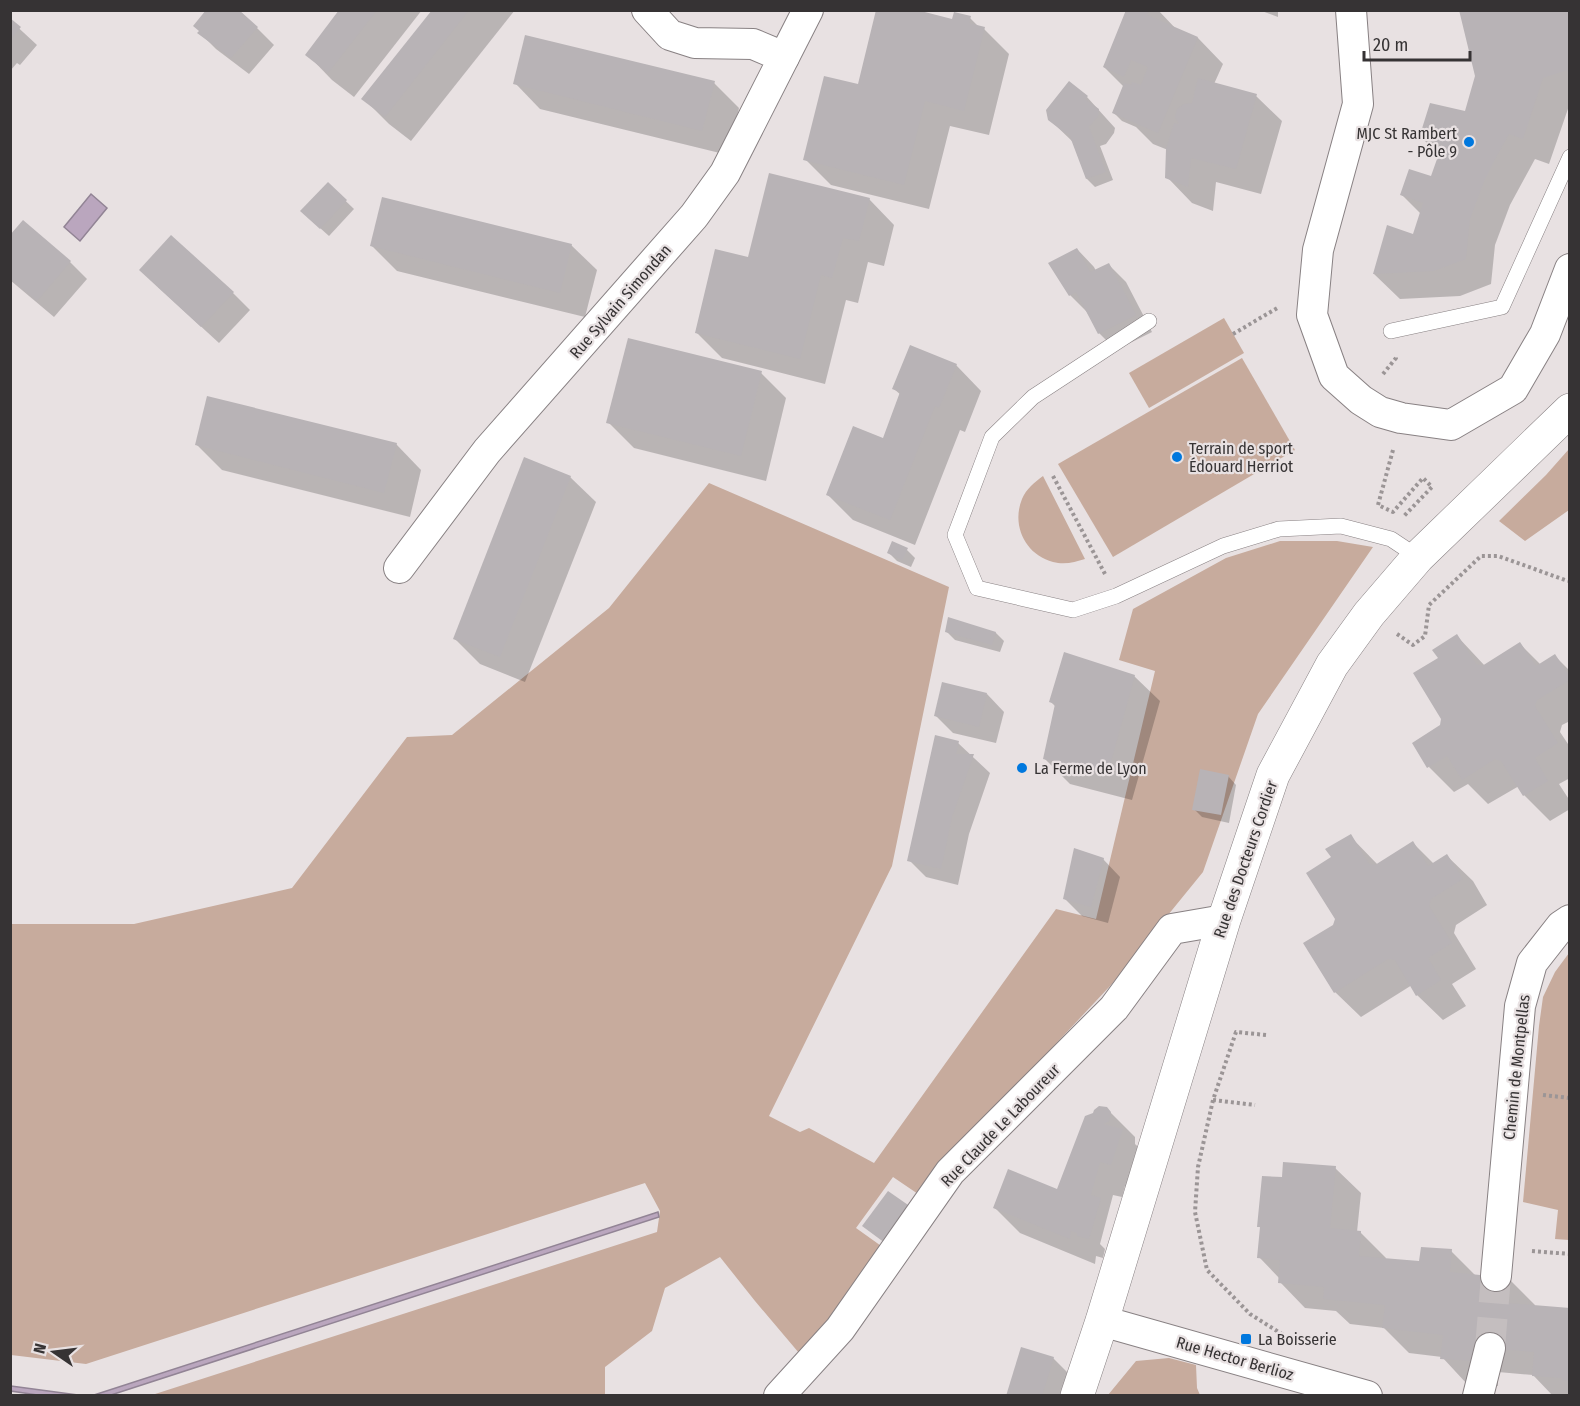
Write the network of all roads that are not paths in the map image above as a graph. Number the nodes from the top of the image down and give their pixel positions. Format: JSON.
{"nodes":[{"id":1,"x":647,"y":10,"type":"edge"},
{"id":2,"x":808,"y":10,"type":"edge"},
{"id":3,"x":1351,"y":10,"type":"edge"},
{"id":4,"x":784,"y":57,"type":"junction"},
{"id":5,"x":1569,"y":157,"type":"edge"},
{"id":6,"x":1569,"y":269,"type":"edge"},
{"id":7,"x":1149,"y":321,"type":"dead end"},
{"id":8,"x":1391,"y":331,"type":"dead end"},
{"id":9,"x":1569,"y":410,"type":"edge"},
{"id":10,"x":1418,"y":557,"type":"junction"},
{"id":11,"x":399,"y":568,"type":"dead end"},
{"id":12,"x":1224,"y":920,"type":"junction"},
{"id":13,"x":1569,"y":920,"type":"edge"},
{"id":14,"x":1496,"y":1276,"type":"tunnel mouth"},
{"id":15,"x":1102,"y":1321,"type":"junction"},
{"id":16,"x":1490,"y":1348,"type":"tunnel mouth"},
{"id":17,"x":779,"y":1395,"type":"edge"},
{"id":18,"x":1077,"y":1395,"type":"edge"},
{"id":19,"x":1367,"y":1395,"type":"edge"},
{"id":20,"x":1478,"y":1395,"type":"edge"}],
"edges":[{"from":1,"to":4,"type":"street"},
{"from":2,"to":4,"type":"street","name":"Rue Sylvain Simondan"},
{"from":3,"to":6,"type":"street"},
{"from":4,"to":11,"type":"street","name":"Rue Sylvain Simondan"},
{"from":5,"to":8,"type":"lane"},
{"from":7,"to":10,"type":"lane"},
{"from":9,"to":10,"type":"street","name":"Rue des Docteurs Cordier"},
{"from":10,"to":12,"type":"street","name":"Rue des Docteurs Cordier"},
{"from":12,"to":15,"type":"street","name":"Rue des Docteurs Cordier"},
{"from":12,"to":17,"type":"street","name":"Rue Claude Le Laboureur"},
{"from":13,"to":14,"type":"street","name":"Chemin de Montpellas"},
{"from":15,"to":18,"type":"street","name":"Rue des Docteurs Cordier"},
{"from":15,"to":19,"type":"street","name":"Rue Hector Berlioz"},
{"from":16,"to":20,"type":"street"}]}
